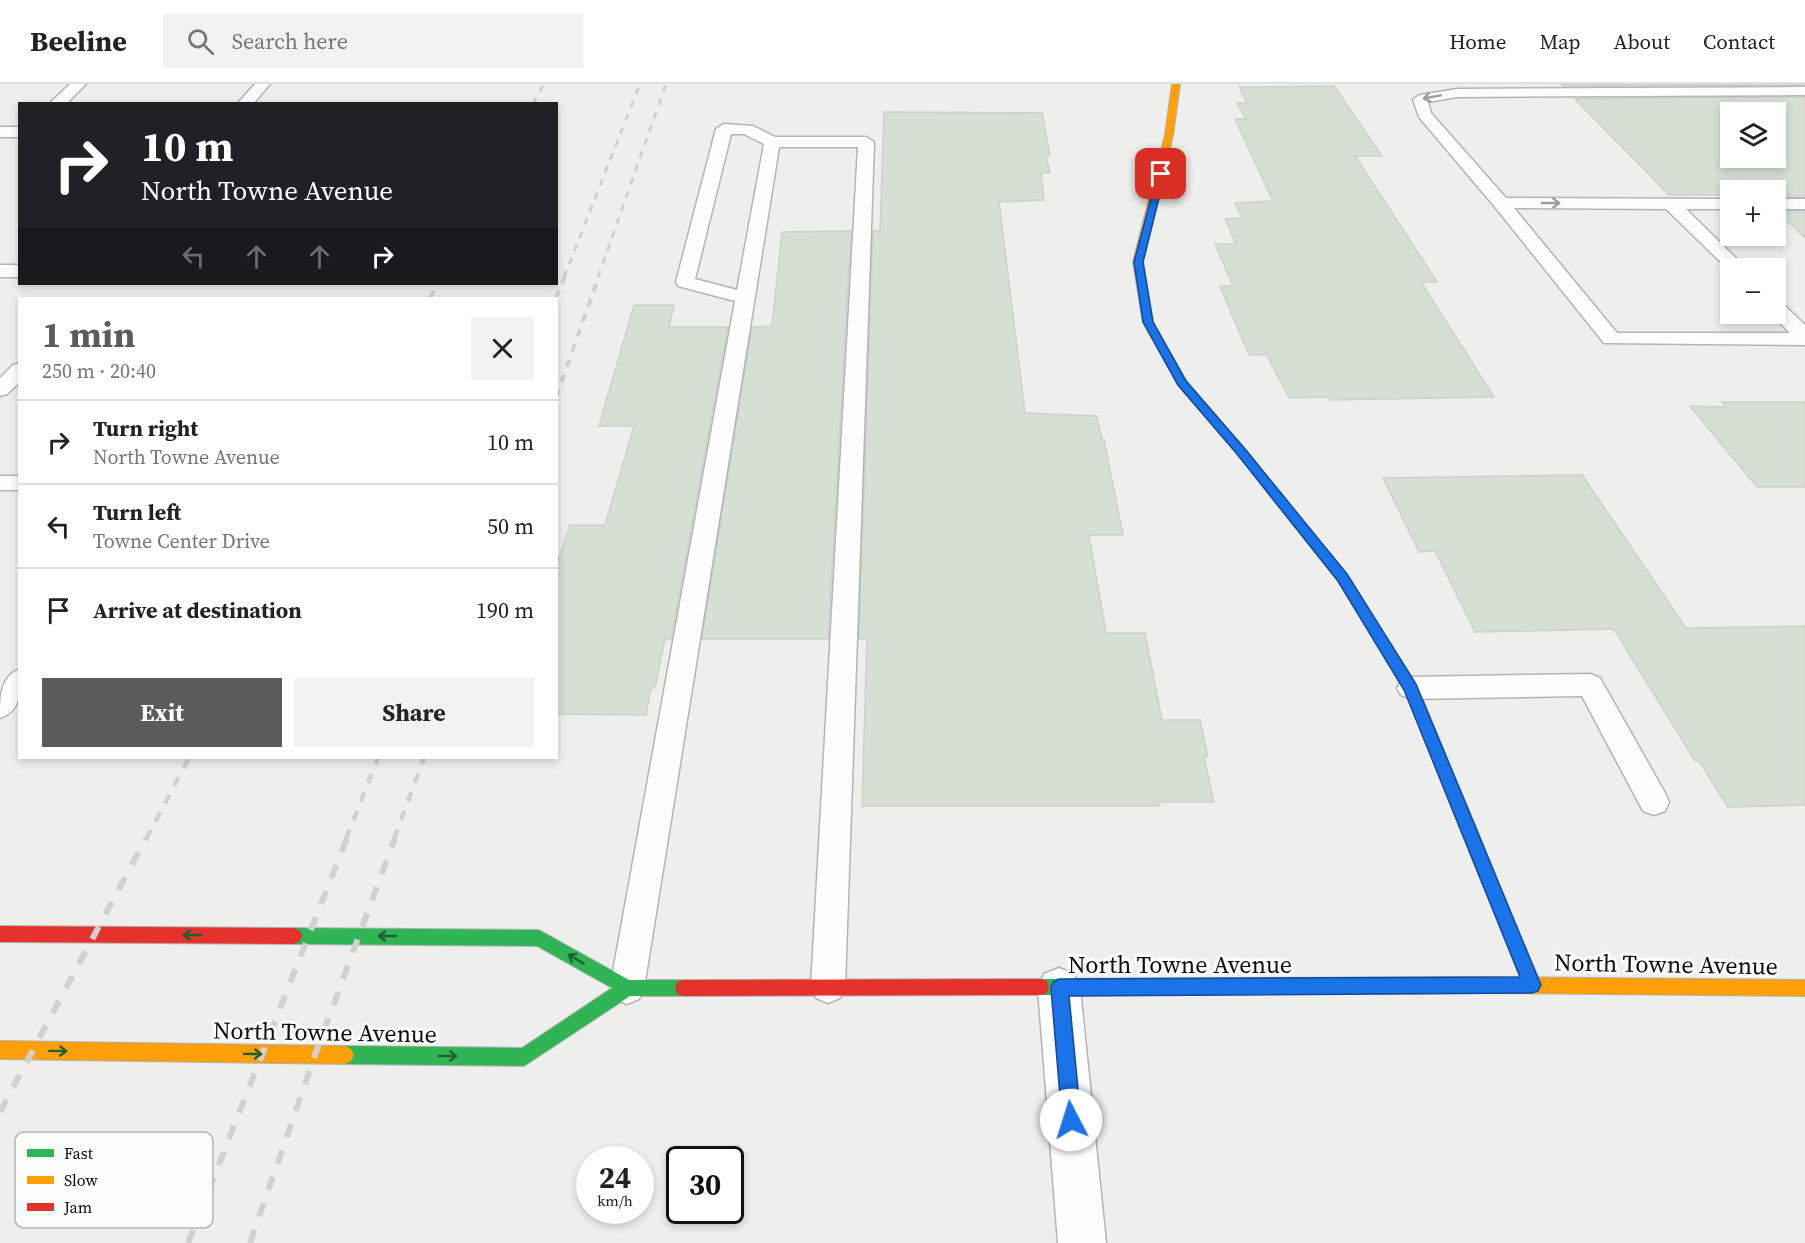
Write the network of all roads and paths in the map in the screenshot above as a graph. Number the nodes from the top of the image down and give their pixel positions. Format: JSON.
{"nodes":[{"id":1,"x":79,"y":84,"type":"edge"},
{"id":2,"x":263,"y":84,"type":"edge"},
{"id":3,"x":1176,"y":84,"type":"edge"},
{"id":4,"x":1805,"y":91,"type":"edge"},
{"id":5,"x":58,"y":102,"type":"edge"},
{"id":6,"x":246,"y":102,"type":"edge"},
{"id":7,"x":0,"y":132,"type":"edge"},
{"id":8,"x":18,"y":132,"type":"edge"},
{"id":9,"x":772,"y":142,"type":"junction"},
{"id":10,"x":1501,"y":203,"type":"junction"},
{"id":11,"x":1671,"y":204,"type":"junction"},
{"id":12,"x":1720,"y":204,"type":"edge"},
{"id":13,"x":1786,"y":204,"type":"edge"},
{"id":14,"x":1805,"y":204,"type":"edge"},
{"id":15,"x":1727,"y":258,"type":"edge"},
{"id":16,"x":0,"y":271,"type":"edge"},
{"id":17,"x":18,"y":271,"type":"edge"},
{"id":18,"x":746,"y":298,"type":"junction"},
{"id":19,"x":1786,"y":318,"type":"edge"},
{"id":20,"x":1805,"y":338,"type":"edge"},
{"id":21,"x":18,"y":371,"type":"edge"},
{"id":22,"x":0,"y":390,"type":"edge"},
{"id":23,"x":0,"y":483,"type":"edge"},
{"id":24,"x":18,"y":483,"type":"edge"},
{"id":25,"x":18,"y":682,"type":"edge"},
{"id":26,"x":1411,"y":688,"type":"junction"},
{"id":27,"x":0,"y":707,"type":"edge"},
{"id":28,"x":1654,"y":802,"type":"dead end"},
{"id":29,"x":0,"y":934,"type":"edge"},
{"id":30,"x":1532,"y":985,"type":"junction"},
{"id":31,"x":828,"y":987,"type":"junction"},
{"id":32,"x":627,"y":988,"type":"junction"},
{"id":33,"x":1059,"y":988,"type":"junction"},
{"id":34,"x":1805,"y":988,"type":"edge"},
{"id":35,"x":0,"y":1050,"type":"edge"},
{"id":36,"x":1082,"y":1243,"type":"edge"}],
"edges":[{"from":1,"to":5,"type":"lane"},
{"from":2,"to":6,"type":"lane"},
{"from":3,"to":26,"type":"main road"},
{"from":4,"to":10,"type":"lane","one_way":true},
{"from":7,"to":8,"type":"lane"},
{"from":9,"to":18,"type":"lane"},
{"from":9,"to":18,"type":"lane"},
{"from":9,"to":31,"type":"lane"},
{"from":10,"to":11,"type":"lane","one_way":true},
{"from":10,"to":20,"type":"lane"},
{"from":11,"to":12,"type":"lane"},
{"from":11,"to":15,"type":"lane"},
{"from":13,"to":14,"type":"lane"},
{"from":16,"to":17,"type":"lane"},
{"from":18,"to":32,"type":"lane"},
{"from":19,"to":20,"type":"lane"},
{"from":21,"to":22,"type":"lane"},
{"from":23,"to":24,"type":"lane"},
{"from":25,"to":27,"type":"lane"},
{"from":26,"to":28,"type":"lane"},
{"from":26,"to":30,"type":"main road"},
{"from":32,"to":29,"type":"main road","name":"North Towne Avenue","one_way":true},
{"from":30,"to":33,"type":"main road","name":"North Towne Avenue"},
{"from":30,"to":34,"type":"main road","name":"North Towne Avenue"},
{"from":31,"to":32,"type":"main road","name":"North Towne Avenue"},
{"from":31,"to":33,"type":"main road","name":"North Towne Avenue"},
{"from":35,"to":32,"type":"main road","name":"North Towne Avenue","one_way":true},
{"from":33,"to":36,"type":"street"}]}
